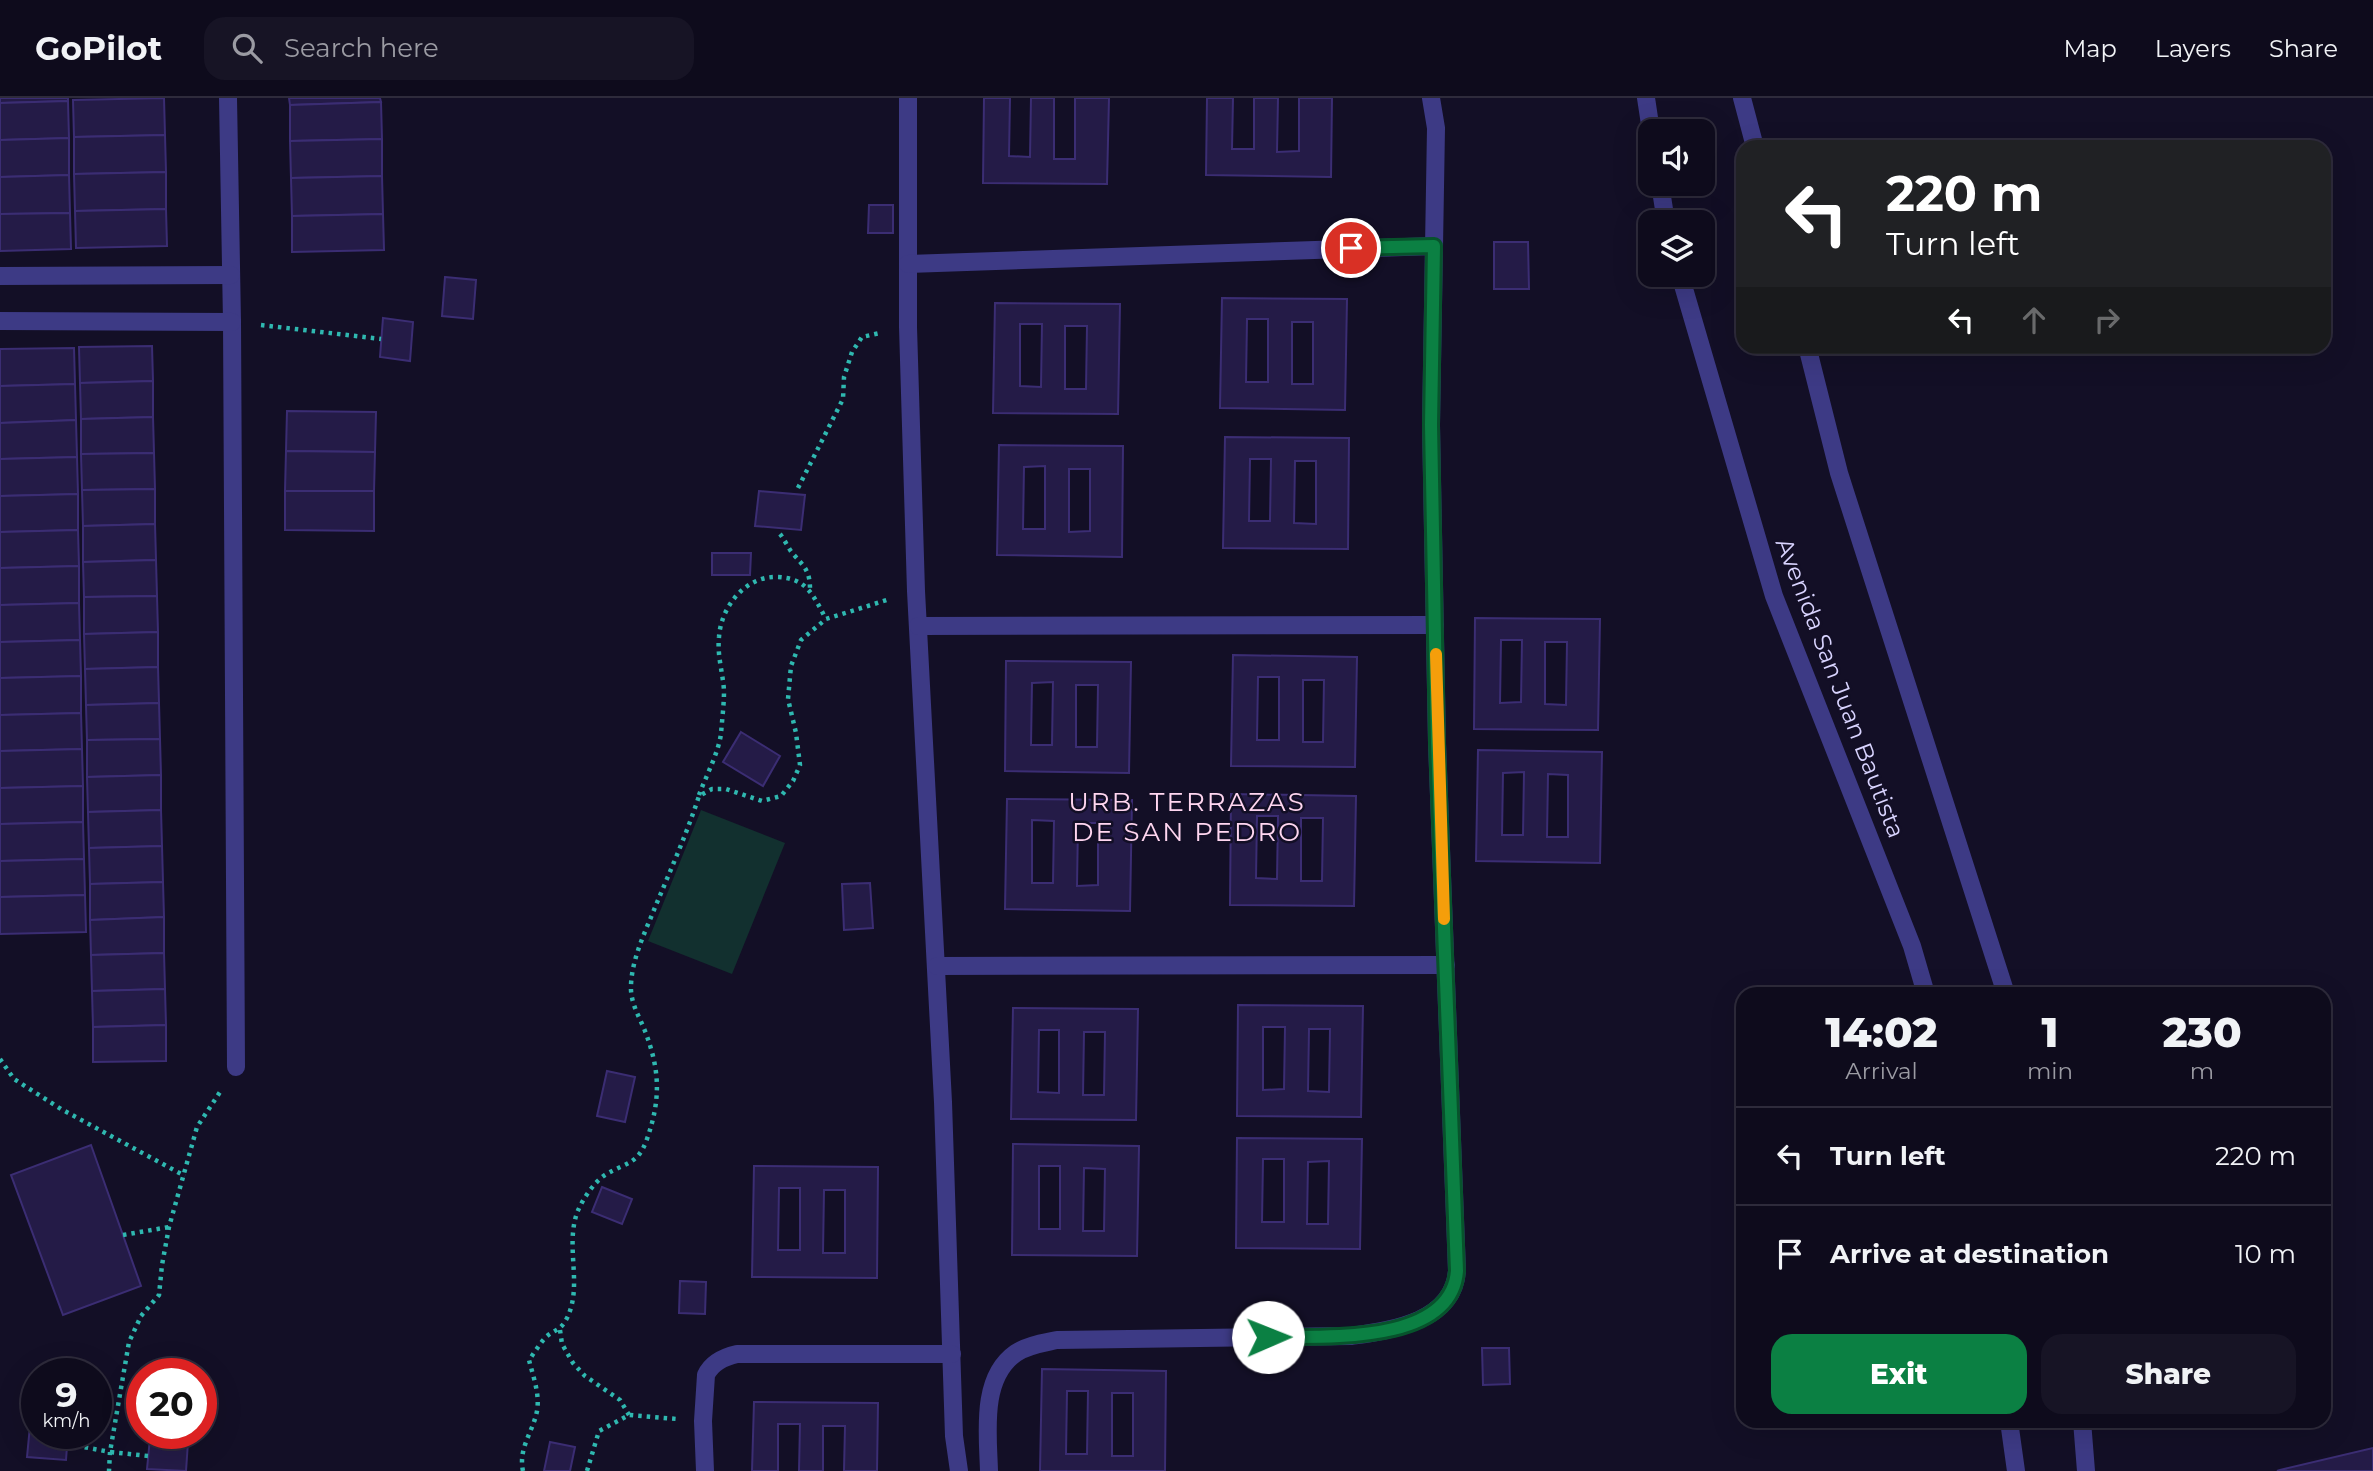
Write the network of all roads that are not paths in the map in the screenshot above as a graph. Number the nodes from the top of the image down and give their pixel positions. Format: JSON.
{"nodes":[{"id":1,"x":228,"y":98,"type":"edge"},
{"id":2,"x":908,"y":98,"type":"edge"},
{"id":3,"x":1431,"y":98,"type":"edge"},
{"id":4,"x":1646,"y":98,"type":"edge"},
{"id":5,"x":1742,"y":98,"type":"edge"},
{"id":6,"x":1649,"y":119,"type":"edge"},
{"id":7,"x":1753,"y":140,"type":"edge"},
{"id":8,"x":1434,"y":246,"type":"junction"},
{"id":9,"x":908,"y":264,"type":"junction"},
{"id":10,"x":231,"y":275,"type":"junction"},
{"id":11,"x":0,"y":276,"type":"edge"},
{"id":12,"x":1684,"y":287,"type":"edge"},
{"id":13,"x":0,"y":321,"type":"edge"},
{"id":14,"x":232,"y":322,"type":"junction"},
{"id":15,"x":1809,"y":354,"type":"edge"},
{"id":16,"x":1435,"y":625,"type":"junction"},
{"id":17,"x":918,"y":626,"type":"junction"},
{"id":18,"x":1446,"y":965,"type":"junction"},
{"id":19,"x":937,"y":966,"type":"junction"},
{"id":20,"x":1924,"y":987,"type":"edge"},
{"id":21,"x":2004,"y":987,"type":"edge"},
{"id":22,"x":236,"y":1067,"type":"road end"},
{"id":23,"x":952,"y":1354,"type":"junction"},
{"id":24,"x":2010,"y":1428,"type":"edge"},
{"id":25,"x":2083,"y":1428,"type":"edge"},
{"id":26,"x":705,"y":1471,"type":"edge"},
{"id":27,"x":959,"y":1471,"type":"edge"},
{"id":28,"x":989,"y":1471,"type":"edge"},
{"id":29,"x":2016,"y":1471,"type":"edge"},
{"id":30,"x":2086,"y":1471,"type":"edge"}],
"edges":[{"from":1,"to":10,"type":"street"},
{"from":2,"to":9,"type":"street"},
{"from":3,"to":8,"type":"street"},
{"from":4,"to":6,"type":"street"},
{"from":5,"to":7,"type":"street"},
{"from":8,"to":9,"type":"street"},
{"from":8,"to":16,"type":"street"},
{"from":9,"to":17,"type":"street"},
{"from":10,"to":11,"type":"street"},
{"from":10,"to":14,"type":"street"},
{"from":12,"to":20,"type":"street","name":"Avenida San Juan Bautista"},
{"from":13,"to":14,"type":"street"},
{"from":14,"to":22,"type":"street"},
{"from":15,"to":21,"type":"street"},
{"from":16,"to":17,"type":"street"},
{"from":16,"to":18,"type":"street"},
{"from":17,"to":19,"type":"street"},
{"from":18,"to":19,"type":"street"},
{"from":18,"to":28,"type":"street"},
{"from":19,"to":23,"type":"street"},
{"from":23,"to":26,"type":"street"},
{"from":23,"to":27,"type":"street"},
{"from":24,"to":29,"type":"street"},
{"from":25,"to":30,"type":"street"}]}
